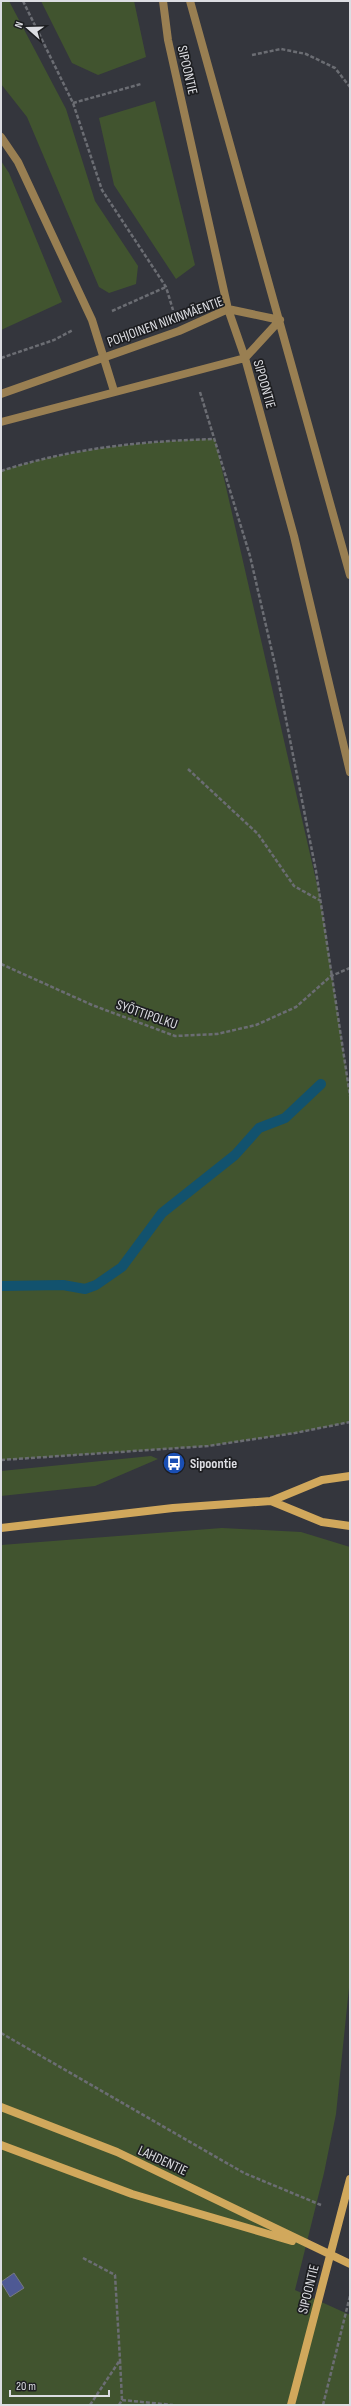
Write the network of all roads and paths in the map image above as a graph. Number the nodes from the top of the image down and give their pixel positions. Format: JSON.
{"nodes":[{"id":1,"x":23,"y":1,"type":"edge"},
{"id":2,"x":163,"y":1,"type":"edge"},
{"id":3,"x":190,"y":1,"type":"edge"},
{"id":4,"x":252,"y":55,"type":"dead end"},
{"id":5,"x":141,"y":84,"type":"dead end"},
{"id":6,"x":350,"y":87,"type":"edge"},
{"id":7,"x":73,"y":104,"type":"junction"},
{"id":8,"x":1,"y":137,"type":"edge"},
{"id":9,"x":166,"y":287,"type":"dead end"},
{"id":10,"x":228,"y":310,"type":"junction"},
{"id":11,"x":280,"y":320,"type":"junction"},
{"id":12,"x":104,"y":357,"type":"junction"},
{"id":13,"x":245,"y":358,"type":"junction"},
{"id":14,"x":114,"y":391,"type":"junction"},
{"id":15,"x":1,"y":394,"type":"edge"},
{"id":16,"x":1,"y":422,"type":"edge"},
{"id":17,"x":1,"y":471,"type":"edge"},
{"id":18,"x":350,"y":575,"type":"edge"},
{"id":19,"x":188,"y":769,"type":"dead end"},
{"id":20,"x":350,"y":772,"type":"edge"},
{"id":21,"x":321,"y":902,"type":"junction"},
{"id":22,"x":1,"y":964,"type":"edge"},
{"id":23,"x":350,"y":968,"type":"edge"},
{"id":24,"x":331,"y":976,"type":"junction"},
{"id":25,"x":350,"y":1096,"type":"edge"},
{"id":26,"x":350,"y":1422,"type":"edge"},
{"id":27,"x":1,"y":1460,"type":"edge"},
{"id":28,"x":350,"y":1476,"type":"edge"},
{"id":29,"x":271,"y":1501,"type":"junction"},
{"id":30,"x":350,"y":1526,"type":"edge"},
{"id":31,"x":1,"y":1528,"type":"edge"},
{"id":32,"x":1,"y":2033,"type":"edge"},
{"id":33,"x":1,"y":2107,"type":"edge"},
{"id":34,"x":1,"y":2145,"type":"edge"},
{"id":35,"x":350,"y":2179,"type":"edge"},
{"id":36,"x":329,"y":2208,"type":"dead end"},
{"id":37,"x":310,"y":2246,"type":"junction"},
{"id":38,"x":83,"y":2258,"type":"dead end"},
{"id":39,"x":350,"y":2264,"type":"edge"},
{"id":40,"x":350,"y":2296,"type":"edge"},
{"id":41,"x":120,"y":2360,"type":"junction"},
{"id":42,"x":122,"y":2400,"type":"junction"},
{"id":43,"x":90,"y":2405,"type":"edge"},
{"id":44,"x":119,"y":2405,"type":"edge"},
{"id":45,"x":173,"y":2405,"type":"edge"},
{"id":46,"x":291,"y":2405,"type":"edge"},
{"id":47,"x":323,"y":2405,"type":"edge"}],
"edges":[{"from":1,"to":7,"type":"path"},
{"from":2,"to":10,"type":"street","name":"SIPOONTIE"},
{"from":3,"to":11,"type":"street","name":"SIPOONTIE"},
{"from":4,"to":6,"type":"path"},
{"from":5,"to":7,"type":"path"},
{"from":7,"to":9,"type":"path"},
{"from":8,"to":12,"type":"street"},
{"from":10,"to":11,"type":"street","name":"POHJOINEN NIKINMÄENTIE"},
{"from":10,"to":12,"type":"street","name":"POHJOINEN NIKINMÄENTIE"},
{"from":10,"to":13,"type":"street","name":"SIPOONTIE"},
{"from":11,"to":13,"type":"street"},
{"from":11,"to":18,"type":"street","name":"SIPOONTIE"},
{"from":12,"to":14,"type":"street"},
{"from":12,"to":15,"type":"street","name":"POHJOINEN NIKINMÄENTIE"},
{"from":13,"to":14,"type":"street"},
{"from":13,"to":20,"type":"street","name":"SIPOONTIE"},
{"from":14,"to":16,"type":"street"},
{"from":17,"to":21,"type":"path"},
{"from":19,"to":21,"type":"path"},
{"from":21,"to":24,"type":"path"},
{"from":22,"to":24,"type":"path","name":"SYÖTTIPOLKU"},
{"from":23,"to":24,"type":"path","name":"SYÖTTIPOLKU"},
{"from":24,"to":25,"type":"path"},
{"from":26,"to":27,"type":"path"},
{"from":28,"to":29,"type":"main road"},
{"from":29,"to":30,"type":"main road"},
{"from":29,"to":31,"type":"main road"},
{"from":32,"to":36,"type":"path"},
{"from":33,"to":37,"type":"main road","name":"LAHDENTIE"},
{"from":34,"to":37,"type":"main road","name":"LAHDENTIE"},
{"from":35,"to":46,"type":"main road","name":"SIPOONTIE"},
{"from":37,"to":39,"type":"main road","name":"LAHDENTIE"},
{"from":38,"to":41,"type":"path"},
{"from":40,"to":47,"type":"path"},
{"from":41,"to":42,"type":"path"},
{"from":41,"to":43,"type":"path"},
{"from":42,"to":44,"type":"path"},
{"from":42,"to":45,"type":"path"}]}
